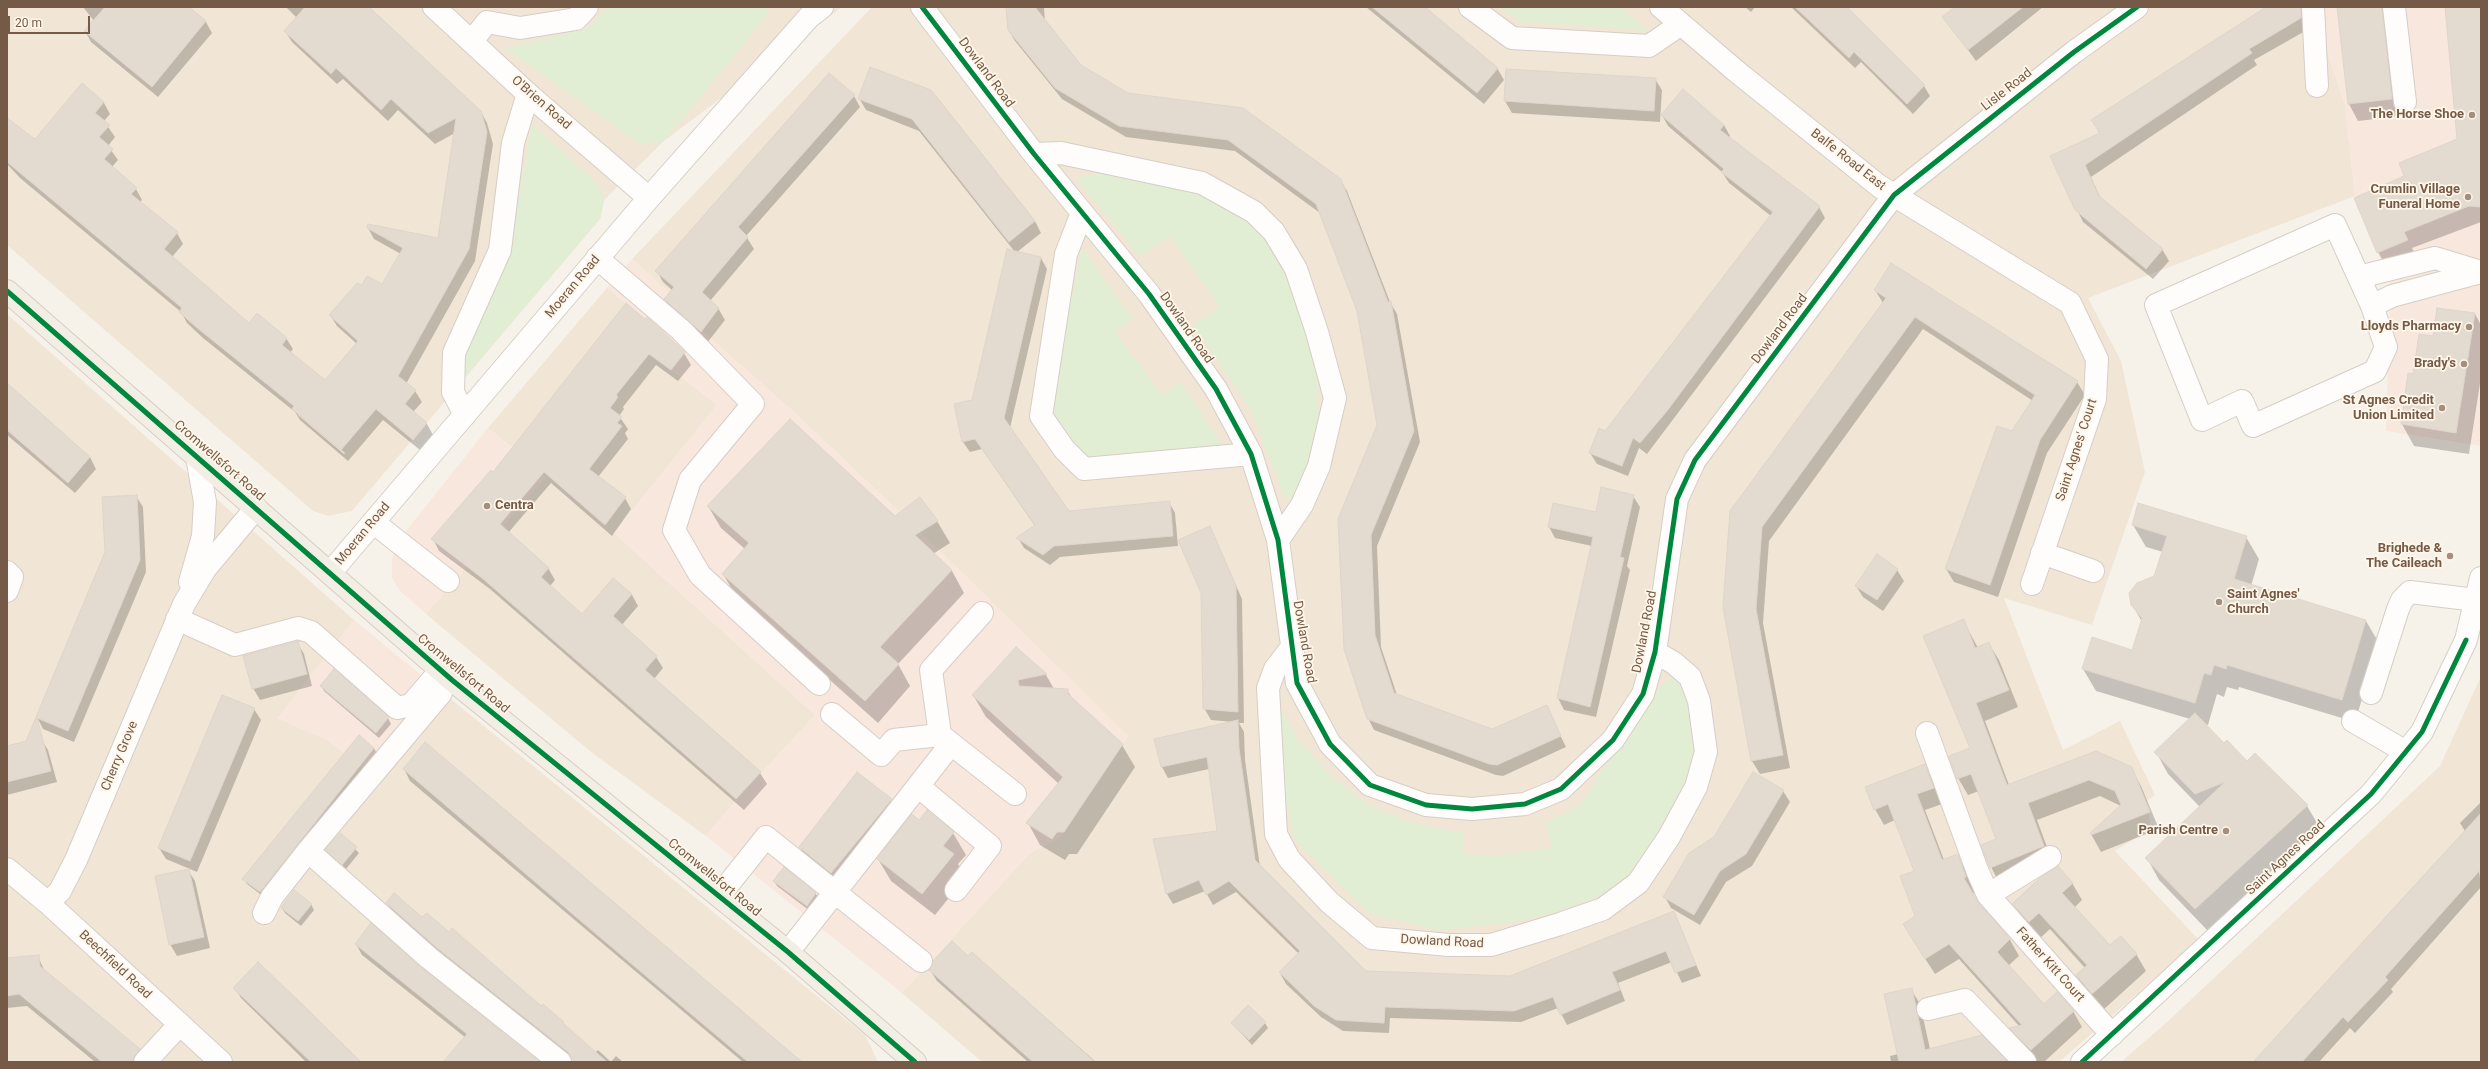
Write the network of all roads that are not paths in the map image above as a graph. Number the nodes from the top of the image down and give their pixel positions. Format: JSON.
{"nodes":[{"id":1,"x":434,"y":7,"type":"edge"},
{"id":2,"x":587,"y":7,"type":"edge"},
{"id":3,"x":922,"y":7,"type":"edge"},
{"id":4,"x":1470,"y":7,"type":"edge"},
{"id":5,"x":1661,"y":7,"type":"edge"},
{"id":6,"x":2137,"y":7,"type":"edge"},
{"id":7,"x":2313,"y":7,"type":"edge"},
{"id":8,"x":2394,"y":7,"type":"edge"},
{"id":9,"x":811,"y":10,"type":"edge"},
{"id":10,"x":1681,"y":24,"type":"junction"},
{"id":11,"x":472,"y":41,"type":"junction"},
{"id":12,"x":2317,"y":86,"type":"dead end"},
{"id":13,"x":528,"y":94,"type":"junction"},
{"id":14,"x":2405,"y":102,"type":"dead end"},
{"id":15,"x":1034,"y":154,"type":"junction"},
{"id":16,"x":1894,"y":195,"type":"junction"},
{"id":17,"x":649,"y":198,"type":"junction"},
{"id":18,"x":1082,"y":213,"type":"junction"},
{"id":19,"x":597,"y":258,"type":"junction"},
{"id":20,"x":2481,"y":272,"type":"edge"},
{"id":21,"x":2359,"y":277,"type":"junction"},
{"id":22,"x":7,"y":291,"type":"edge"},
{"id":23,"x":2070,"y":303,"type":"joint"},
{"id":24,"x":2372,"y":306,"type":"junction"},
{"id":25,"x":465,"y":415,"type":"junction"},
{"id":26,"x":1251,"y":454,"type":"junction"},
{"id":27,"x":198,"y":457,"type":"junction"},
{"id":28,"x":256,"y":508,"type":"junction"},
{"id":29,"x":373,"y":522,"type":"junction"},
{"id":30,"x":1278,"y":540,"type":"junction"},
{"id":31,"x":2042,"y":553,"type":"junction"},
{"id":32,"x":2093,"y":571,"type":"dead end"},
{"id":33,"x":7,"y":572,"type":"edge"},
{"id":34,"x":330,"y":573,"type":"junction"},
{"id":35,"x":2481,"y":578,"type":"edge"},
{"id":36,"x":448,"y":581,"type":"dead end"},
{"id":37,"x":2032,"y":584,"type":"dead end"},
{"id":38,"x":7,"y":591,"type":"edge"},
{"id":39,"x":2476,"y":600,"type":"junction"},
{"id":40,"x":181,"y":612,"type":"junction"},
{"id":41,"x":982,"y":613,"type":"dead end"},
{"id":42,"x":2473,"y":643,"type":"edge"},
{"id":43,"x":1292,"y":647,"type":"junction"},
{"id":44,"x":1655,"y":652,"type":"junction"},
{"id":45,"x":447,"y":675,"type":"junction"},
{"id":46,"x":819,"y":684,"type":"dead end"},
{"id":47,"x":2371,"y":693,"type":"dead end"},
{"id":48,"x":832,"y":714,"type":"dead end"},
{"id":49,"x":2353,"y":721,"type":"dead end"},
{"id":50,"x":1927,"y":733,"type":"dead end"},
{"id":51,"x":946,"y":740,"type":"junction"},
{"id":52,"x":2406,"y":752,"type":"junction"},
{"id":53,"x":918,"y":786,"type":"junction"},
{"id":54,"x":1015,"y":794,"type":"dead end"},
{"id":55,"x":308,"y":851,"type":"junction"},
{"id":56,"x":2050,"y":856,"type":"dead end"},
{"id":57,"x":7,"y":869,"type":"edge"},
{"id":58,"x":956,"y":890,"type":"dead end"},
{"id":59,"x":835,"y":892,"type":"junction"},
{"id":60,"x":1988,"y":895,"type":"junction"},
{"id":61,"x":719,"y":896,"type":"junction"},
{"id":62,"x":48,"y":903,"type":"junction"},
{"id":63,"x":264,"y":913,"type":"dead end"},
{"id":64,"x":788,"y":952,"type":"junction"},
{"id":65,"x":921,"y":961,"type":"dead end"},
{"id":66,"x":1928,"y":1009,"type":"dead end"},
{"id":67,"x":180,"y":1024,"type":"junction"},
{"id":68,"x":2112,"y":1035,"type":"junction"},
{"id":69,"x":145,"y":1062,"type":"edge"},
{"id":70,"x":221,"y":1062,"type":"edge"},
{"id":71,"x":560,"y":1062,"type":"edge"},
{"id":72,"x":915,"y":1062,"type":"edge"},
{"id":73,"x":2025,"y":1062,"type":"edge"},
{"id":74,"x":2082,"y":1062,"type":"edge"}],
"edges":[{"from":1,"to":11,"type":"street","name":"O'Brien Road"},
{"from":2,"to":11,"type":"street"},
{"from":3,"to":15,"type":"street","name":"Dowland Road"},
{"from":4,"to":10,"type":"street"},
{"from":5,"to":10,"type":"street","name":"Balfe Road East"},
{"from":6,"to":16,"type":"street","name":"Lisle Road"},
{"from":7,"to":12,"type":"street"},
{"from":8,"to":14,"type":"street"},
{"from":9,"to":17,"type":"street","name":"Moeran Road"},
{"from":10,"to":16,"type":"street","name":"Balfe Road East"},
{"from":11,"to":13,"type":"street","name":"O'Brien Road"},
{"from":13,"to":17,"type":"street","name":"O'Brien Road"},
{"from":13,"to":25,"type":"street"},
{"from":15,"to":18,"type":"street","name":"Dowland Road"},
{"from":15,"to":30,"type":"street"},
{"from":16,"to":23,"type":"street","name":"Balfe Road East"},
{"from":16,"to":44,"type":"street","name":"Dowland Road"},
{"from":17,"to":19,"type":"street","name":"Moeran Road"},
{"from":18,"to":26,"type":"street","name":"Dowland Road"},
{"from":18,"to":26,"type":"street"},
{"from":19,"to":25,"type":"street","name":"Moeran Road"},
{"from":19,"to":46,"type":"street"},
{"from":20,"to":21,"type":"street"},
{"from":20,"to":24,"type":"street"},
{"from":21,"to":24,"type":"street"},
{"from":21,"to":24,"type":"street"},
{"from":22,"to":27,"type":"main road","name":"Cromwellsfort Road"},
{"from":23,"to":31,"type":"street","name":"Saint Agnes' Court"},
{"from":25,"to":29,"type":"street","name":"Moeran Road"},
{"from":26,"to":30,"type":"street","name":"Dowland Road"},
{"from":27,"to":28,"type":"main road","name":"Cromwellsfort Road"},
{"from":27,"to":40,"type":"street","name":"Cherry Grove"},
{"from":28,"to":34,"type":"main road","name":"Cromwellsfort Road"},
{"from":28,"to":40,"type":"street","name":"Cherry Grove"},
{"from":29,"to":34,"type":"street","name":"Moeran Road"},
{"from":29,"to":36,"type":"street"},
{"from":30,"to":43,"type":"street","name":"Dowland Road"},
{"from":31,"to":32,"type":"street"},
{"from":31,"to":37,"type":"street","name":"Saint Agnes' Court"},
{"from":33,"to":38,"type":"street"},
{"from":34,"to":45,"type":"main road","name":"Cromwellsfort Road"},
{"from":35,"to":39,"type":"street","name":"Saint Agnes Road"},
{"from":39,"to":42,"type":"street","name":"Saint Agnes Road"},
{"from":39,"to":47,"type":"street"},
{"from":40,"to":45,"type":"street"},
{"from":40,"to":62,"type":"street","name":"Cherry Grove"},
{"from":41,"to":51,"type":"street"},
{"from":42,"to":52,"type":"street","name":"Saint Agnes Road"},
{"from":43,"to":44,"type":"street","name":"Dowland Road"},
{"from":43,"to":44,"type":"street","name":"Dowland Road"},
{"from":45,"to":55,"type":"street"},
{"from":45,"to":61,"type":"main road","name":"Cromwellsfort Road"},
{"from":48,"to":51,"type":"street"},
{"from":49,"to":52,"type":"street"},
{"from":50,"to":60,"type":"street","name":"Father Kitt Court"},
{"from":51,"to":53,"type":"street"},
{"from":51,"to":54,"type":"street"},
{"from":52,"to":68,"type":"street","name":"Saint Agnes Road"},
{"from":53,"to":58,"type":"street"},
{"from":53,"to":59,"type":"street"},
{"from":55,"to":63,"type":"street"},
{"from":55,"to":71,"type":"street"},
{"from":56,"to":60,"type":"street"},
{"from":57,"to":62,"type":"street","name":"Beechfield Road"},
{"from":59,"to":61,"type":"street"},
{"from":59,"to":64,"type":"street"},
{"from":59,"to":65,"type":"street"},
{"from":60,"to":68,"type":"street","name":"Father Kitt Court"},
{"from":61,"to":64,"type":"main road","name":"Cromwellsfort Road"},
{"from":62,"to":67,"type":"street","name":"Beechfield Road"},
{"from":64,"to":72,"type":"main road","name":"Cromwellsfort Road"},
{"from":66,"to":73,"type":"street"},
{"from":67,"to":69,"type":"street"},
{"from":67,"to":70,"type":"street","name":"Beechfield Road"},
{"from":68,"to":74,"type":"street","name":"Saint Agnes Road"}]}
